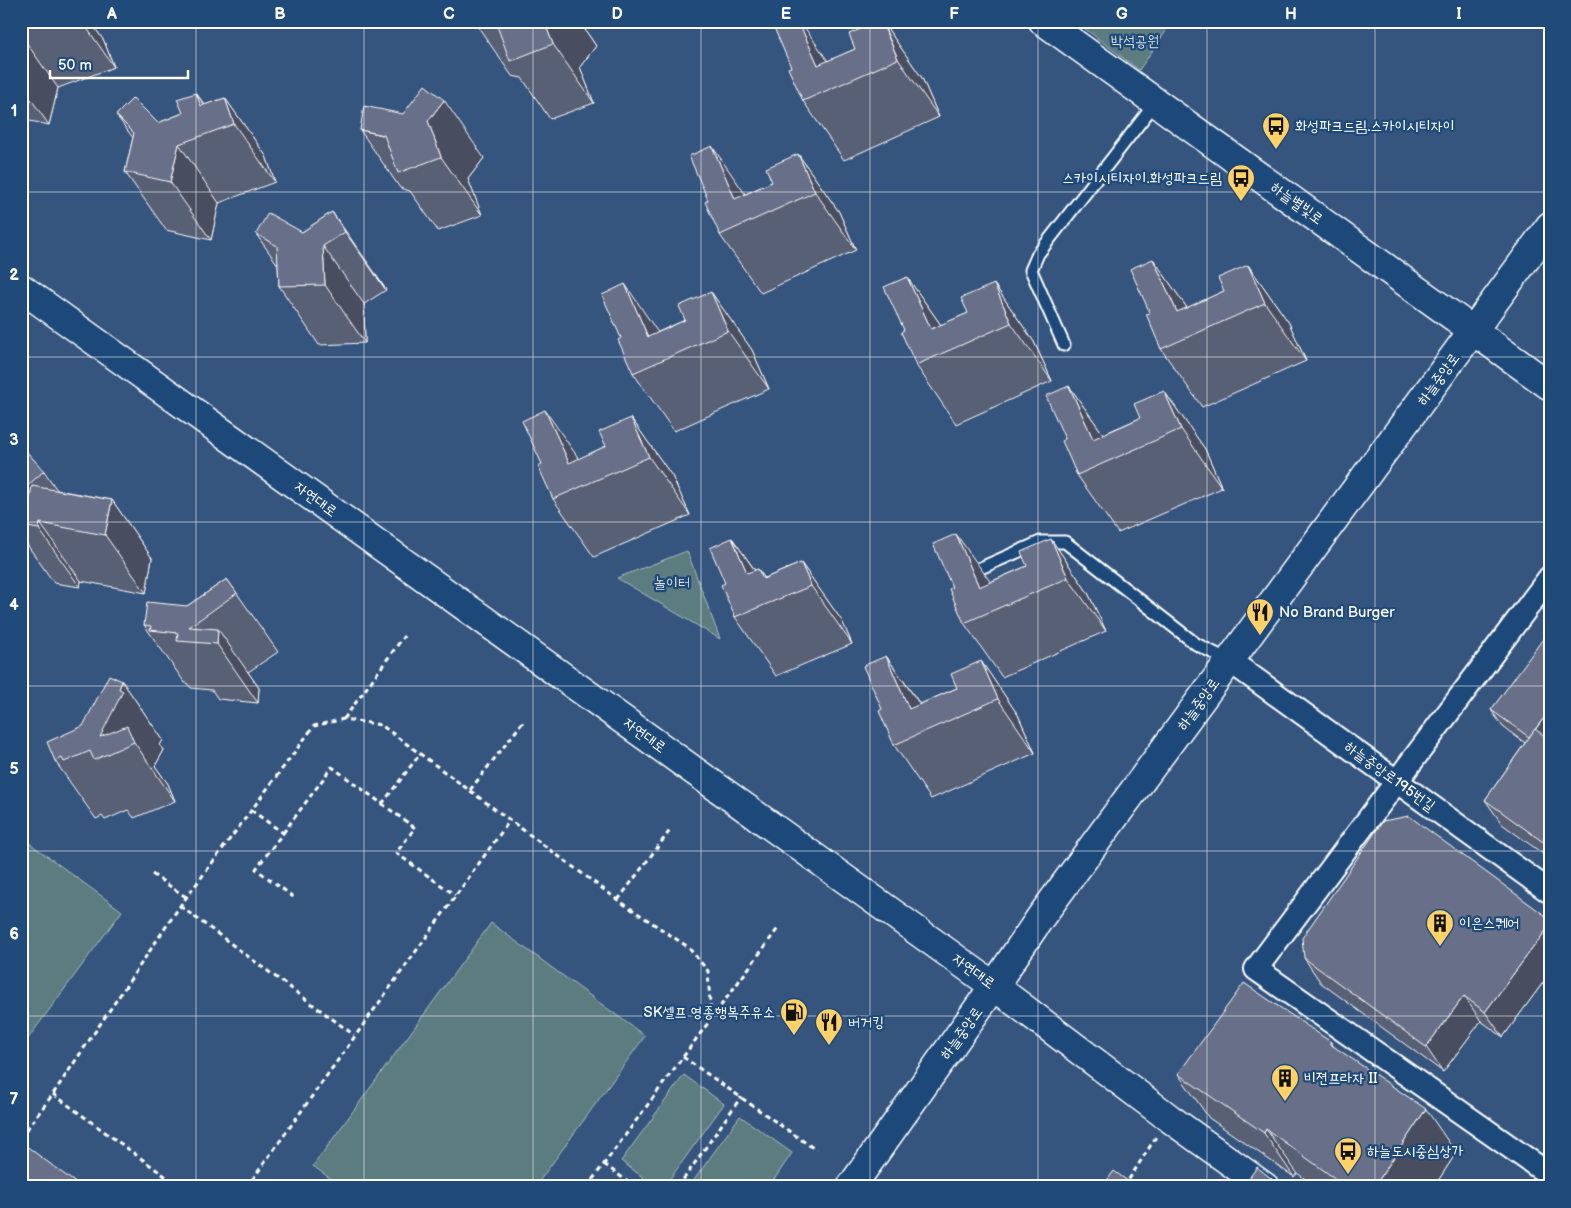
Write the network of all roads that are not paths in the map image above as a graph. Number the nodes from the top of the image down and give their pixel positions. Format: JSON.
{"nodes":[{"id":1,"x":1044,"y":21,"type":"edge"},
{"id":2,"x":1156,"y":102,"type":"junction"},
{"id":3,"x":1550,"y":226,"type":"edge"},
{"id":4,"x":21,"y":288,"type":"edge"},
{"id":5,"x":1474,"y":331,"type":"junction"},
{"id":6,"x":1064,"y":345,"type":"dead end"},
{"id":7,"x":1550,"y":386,"type":"edge"},
{"id":8,"x":963,"y":576,"type":"edge"},
{"id":9,"x":1550,"y":577,"type":"edge"},
{"id":10,"x":1542,"y":601,"type":"edge"},
{"id":11,"x":1230,"y":661,"type":"junction"},
{"id":12,"x":1396,"y":781,"type":"junction"},
{"id":13,"x":1550,"y":892,"type":"edge"},
{"id":14,"x":994,"y":986,"type":"junction"},
{"id":15,"x":1550,"y":1175,"type":"edge"},
{"id":16,"x":851,"y":1187,"type":"edge"},
{"id":17,"x":1265,"y":1187,"type":"edge"}],
"edges":[{"from":1,"to":2,"type":"street","name":"하늘별빛로"},
{"from":2,"to":5,"type":"street","name":"하늘별빛로"},
{"from":2,"to":6,"type":"lane"},
{"from":3,"to":5,"type":"street","name":"하늘중앙로"},
{"from":4,"to":14,"type":"street","name":"자연대로"},
{"from":5,"to":7,"type":"street","name":"하늘별빛로"},
{"from":5,"to":11,"type":"street","name":"하늘중앙로"},
{"from":8,"to":11,"type":"lane"},
{"from":9,"to":10,"type":"street"},
{"from":10,"to":12,"type":"street"},
{"from":11,"to":12,"type":"street","name":"하늘중앙로195번길"},
{"from":11,"to":14,"type":"street","name":"하늘중앙로"},
{"from":12,"to":13,"type":"street","name":"하늘중앙로195번길"},
{"from":12,"to":15,"type":"street"},
{"from":14,"to":16,"type":"street","name":"하늘중앙로"},
{"from":14,"to":17,"type":"street","name":"자연대로"}]}
